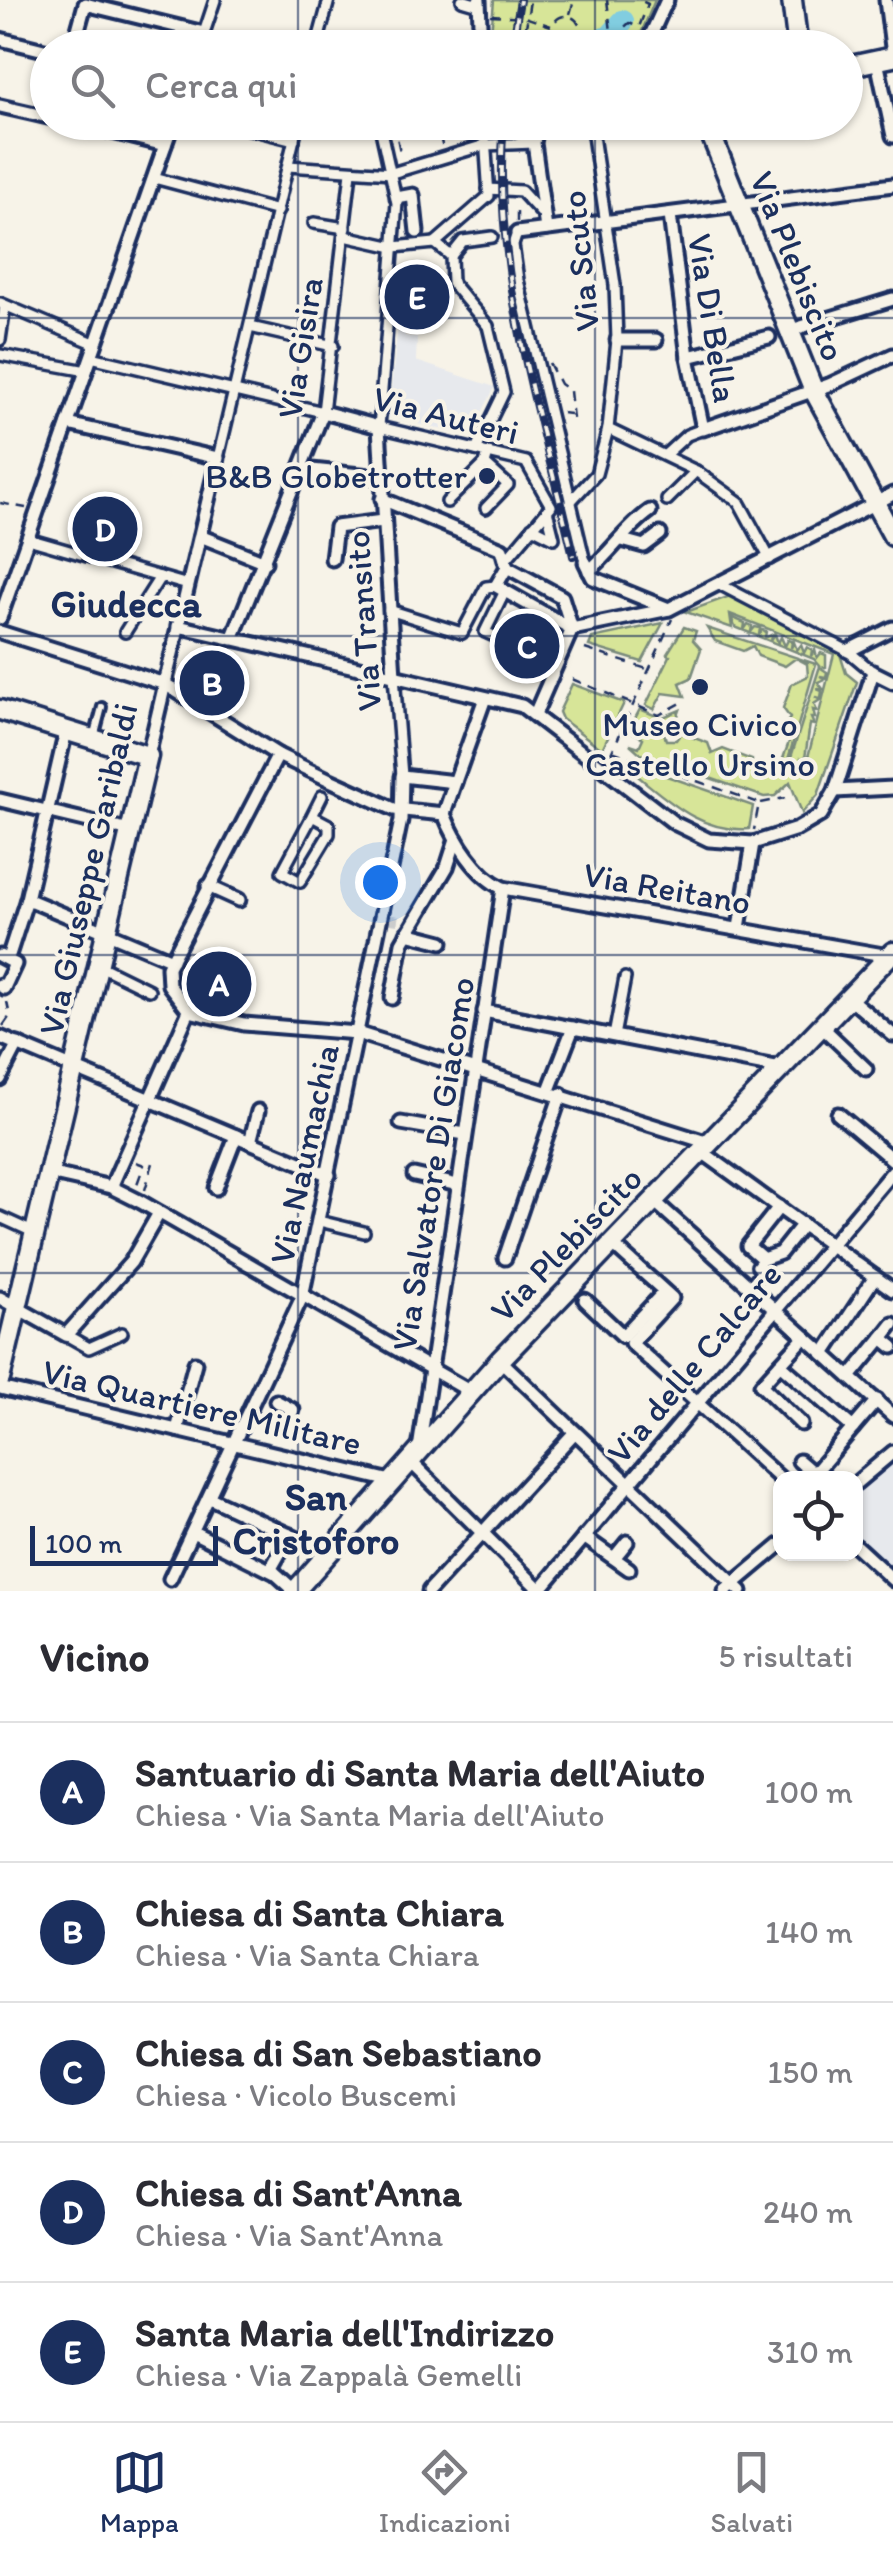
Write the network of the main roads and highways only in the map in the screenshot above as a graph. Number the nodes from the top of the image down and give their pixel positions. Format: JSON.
{"nodes":[{"id":1,"x":792,"y":0,"type":"edge"},
{"id":2,"x":796,"y":30,"type":"edge"},
{"id":3,"x":888,"y":57,"type":"edge"},
{"id":4,"x":863,"y":63,"type":"edge"},
{"id":5,"x":713,"y":140,"type":"edge"},
{"id":6,"x":893,"y":536,"type":"edge"},
{"id":7,"x":0,"y":710,"type":"edge"},
{"id":8,"x":891,"y":954,"type":"edge"},
{"id":9,"x":9,"y":1302,"type":"edge"},
{"id":10,"x":0,"y":1379,"type":"edge"},
{"id":11,"x":302,"y":1588,"type":"edge"}],
"edges":[{"from":1,"to":2,"type":"main road"},
{"from":3,"to":4,"type":"main road"},
{"from":5,"to":6,"type":"main road","name":"Via Plebiscito"},
{"from":7,"to":9,"type":"main road","name":"Via Giuseppe Garibaldi"},
{"from":8,"to":11,"type":"main road","name":"Via Plebiscito"},
{"from":9,"to":10,"type":"main road","name":"Via Giuseppe Garibaldi"}]}
